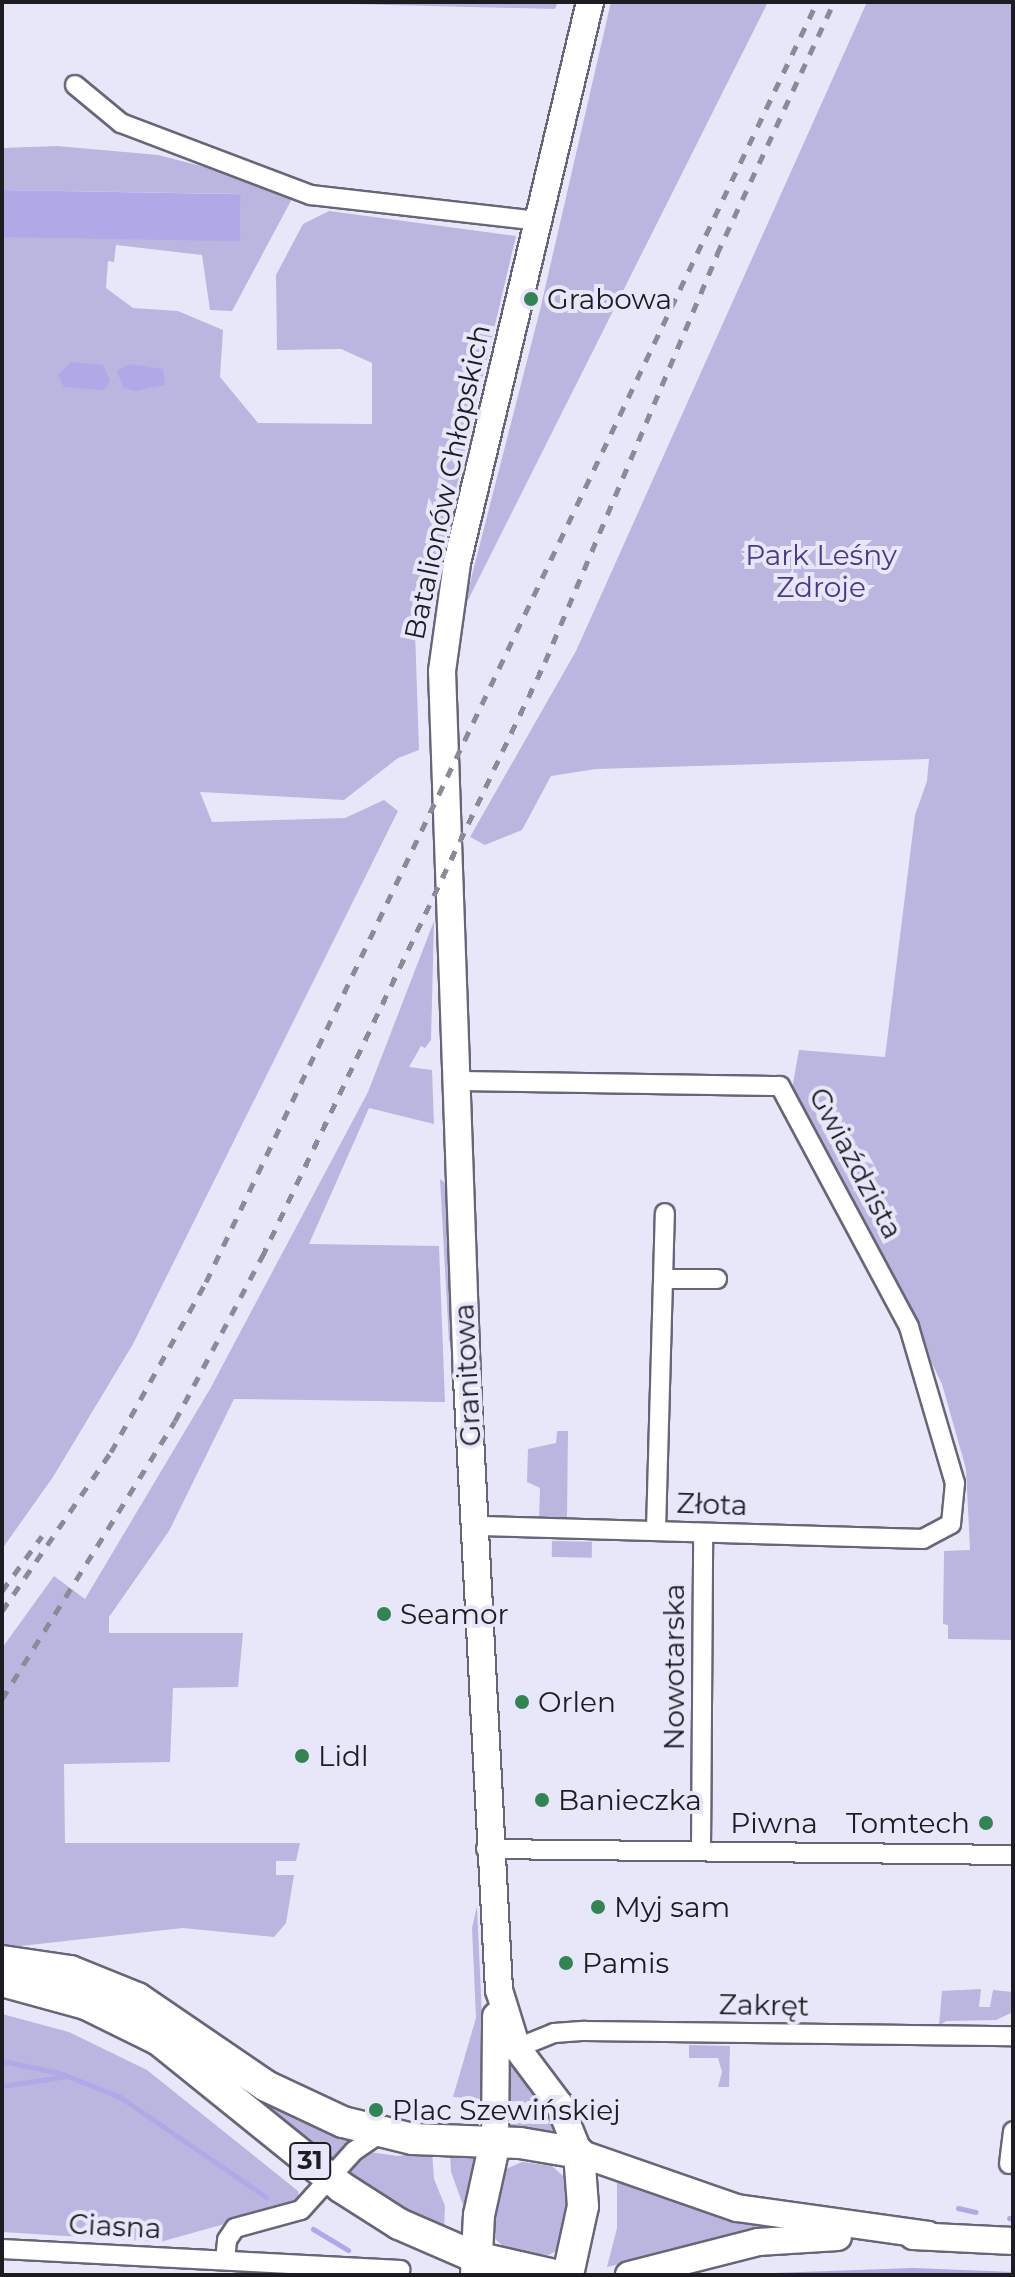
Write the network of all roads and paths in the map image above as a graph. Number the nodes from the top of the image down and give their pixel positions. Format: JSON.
{"nodes":[{"id":1,"x":590,"y":2,"type":"edge"},
{"id":2,"x":75,"y":85,"type":"dead end"},
{"id":3,"x":538,"y":221,"type":"junction"},
{"id":4,"x":444,"y":759,"type":"joint"},
{"id":5,"x":454,"y":1081,"type":"junction"},
{"id":6,"x":665,"y":1213,"type":"dead end"},
{"id":7,"x":664,"y":1279,"type":"junction"},
{"id":8,"x":717,"y":1279,"type":"dead end"},
{"id":9,"x":474,"y":1526,"type":"junction"},
{"id":10,"x":656,"y":1530,"type":"junction"},
{"id":11,"x":946,"y":1530,"type":"joint"},
{"id":12,"x":703,"y":1533,"type":"junction"},
{"id":13,"x":488,"y":1849,"type":"junction"},
{"id":14,"x":701,"y":1850,"type":"junction"},
{"id":15,"x":1013,"y":1855,"type":"edge"},
{"id":16,"x":2,"y":1961,"type":"edge"},
{"id":17,"x":2,"y":1981,"type":"edge"},
{"id":18,"x":499,"y":1990,"type":"junction"},
{"id":19,"x":1013,"y":2036,"type":"edge"},
{"id":20,"x":517,"y":2048,"type":"junction"},
{"id":21,"x":1013,"y":2131,"type":"edge"},
{"id":22,"x":381,"y":2133,"type":"junction"},
{"id":23,"x":495,"y":2142,"type":"junction"},
{"id":24,"x":579,"y":2153,"type":"junction"},
{"id":25,"x":1009,"y":2164,"type":"dead end"},
{"id":26,"x":330,"y":2178,"type":"junction"},
{"id":27,"x":928,"y":2235,"type":"junction"},
{"id":28,"x":1013,"y":2241,"type":"edge"},
{"id":29,"x":2,"y":2249,"type":"edge"},
{"id":30,"x":225,"y":2260,"type":"junction"},
{"id":31,"x":476,"y":2266,"type":"edge"},
{"id":32,"x":400,"y":2270,"type":"dead end"},
{"id":33,"x":554,"y":2275,"type":"edge"},
{"id":34,"x":568,"y":2275,"type":"edge"},
{"id":35,"x":629,"y":2275,"type":"edge"}],
"edges":[{"from":1,"to":3,"type":"street","name":"Batalionów Chłopskich"},
{"from":2,"to":3,"type":"street"},
{"from":3,"to":4,"type":"street","name":"Batalionów Chłopskich"},
{"from":4,"to":5,"type":"street","name":"Granitowa"},
{"from":5,"to":9,"type":"street","name":"Granitowa"},
{"from":5,"to":11,"type":"street","name":"Gwiaździsta"},
{"from":6,"to":7,"type":"street"},
{"from":7,"to":8,"type":"street"},
{"from":7,"to":10,"type":"street"},
{"from":9,"to":10,"type":"street","name":"Złota"},
{"from":9,"to":13,"type":"street","name":"Granitowa"},
{"from":10,"to":12,"type":"street","name":"Złota"},
{"from":11,"to":12,"type":"street","name":"Złota"},
{"from":12,"to":14,"type":"street","name":"Nowotarska"},
{"from":13,"to":14,"type":"street","name":"Piwna"},
{"from":13,"to":18,"type":"street","name":"Granitowa"},
{"from":14,"to":15,"type":"street","name":"Piwna"},
{"from":16,"to":22,"type":"main road","number":"31"},
{"from":17,"to":26,"type":"main road","number":"31"},
{"from":18,"to":20,"type":"street","name":"Granitowa"},
{"from":18,"to":23,"type":"street","name":"Granitowa"},
{"from":19,"to":20,"type":"street","name":"Zakręt"},
{"from":20,"to":24,"type":"street","name":"Granitowa"},
{"from":21,"to":25,"type":"street"},
{"from":22,"to":23,"type":"main road","number":"31"},
{"from":22,"to":26,"type":"street"},
{"from":23,"to":24,"type":"main road","number":"31"},
{"from":23,"to":31,"type":"main road"},
{"from":24,"to":27,"type":"street"},
{"from":24,"to":34,"type":"main road"},
{"from":26,"to":30,"type":"street"},
{"from":26,"to":31,"type":"main road","number":"31"},
{"from":27,"to":28,"type":"street"},
{"from":27,"to":35,"type":"street"},
{"from":29,"to":30,"type":"street","name":"Ciasna"},
{"from":30,"to":32,"type":"street","name":"Ciasna"},
{"from":31,"to":33,"type":"main road","number":"31"}]}
